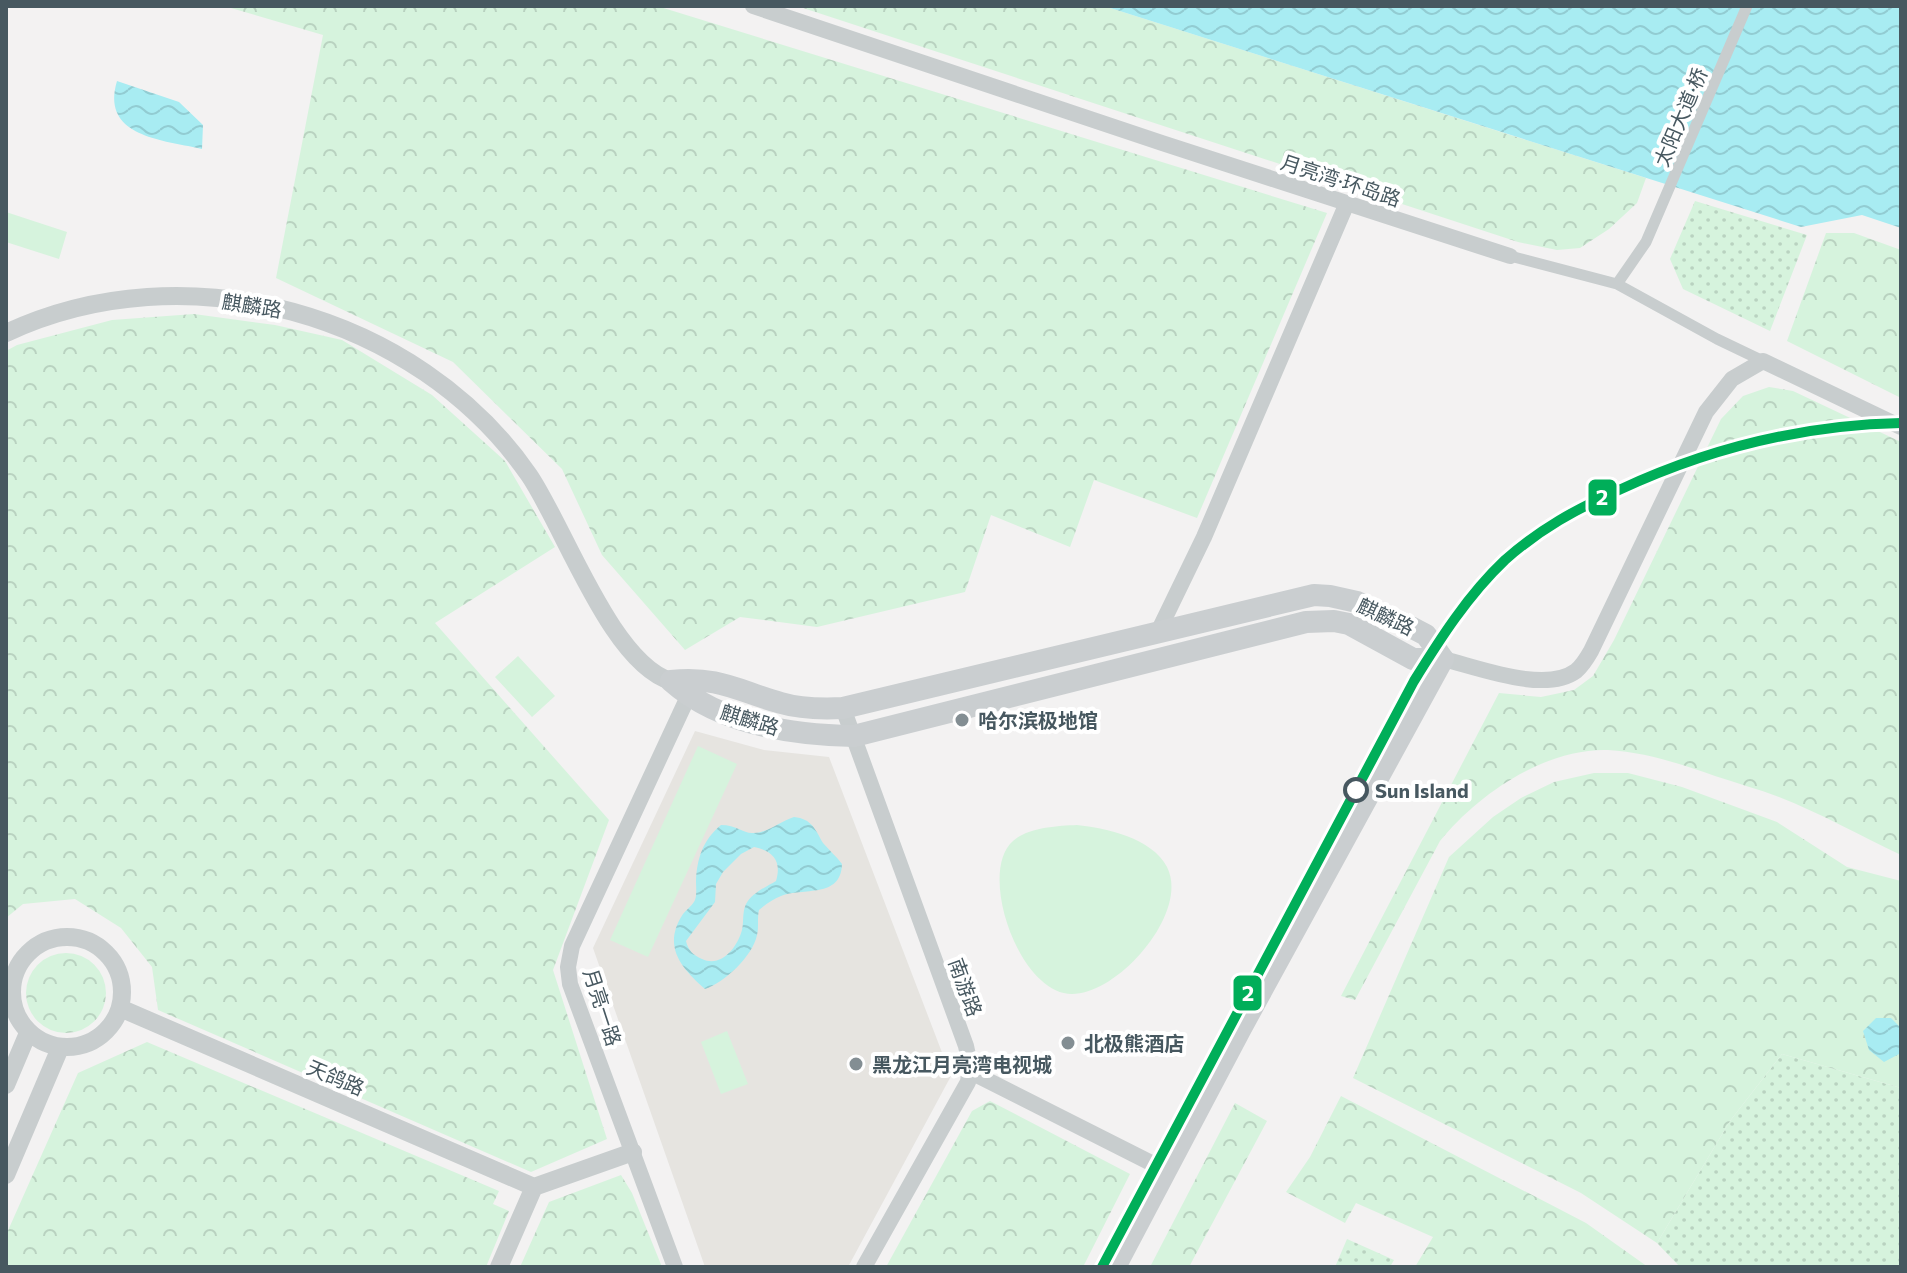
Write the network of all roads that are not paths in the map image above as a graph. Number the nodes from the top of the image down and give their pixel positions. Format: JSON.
{"nodes":[{"id":1,"x":753,"y":6,"type":"edge"},
{"id":2,"x":1747,"y":6,"type":"edge"},
{"id":3,"x":1347,"y":203,"type":"junction"},
{"id":4,"x":1510,"y":256,"type":"joint"},
{"id":5,"x":1617,"y":284,"type":"junction"},
{"id":6,"x":6,"y":333,"type":"edge"},
{"id":7,"x":1763,"y":361,"type":"junction"},
{"id":8,"x":1901,"y":427,"type":"edge"},
{"id":9,"x":1157,"y":634,"type":"junction"},
{"id":10,"x":1443,"y":659,"type":"junction"},
{"id":11,"x":685,"y":685,"type":"junction"},
{"id":12,"x":843,"y":708,"type":"junction"},
{"id":13,"x":854,"y":736,"type":"junction"},
{"id":14,"x":12,"y":962,"type":"edge"},
{"id":15,"x":120,"y":1008,"type":"junction"},
{"id":16,"x":28,"y":1033,"type":"junction"},
{"id":17,"x":60,"y":1048,"type":"junction"},
{"id":18,"x":969,"y":1071,"type":"junction"},
{"id":19,"x":6,"y":1085,"type":"edge"},
{"id":20,"x":633,"y":1152,"type":"junction"},
{"id":21,"x":1165,"y":1170,"type":"junction"},
{"id":22,"x":6,"y":1175,"type":"edge"},
{"id":23,"x":534,"y":1187,"type":"junction"},
{"id":24,"x":499,"y":1267,"type":"edge"},
{"id":25,"x":675,"y":1267,"type":"edge"},
{"id":26,"x":864,"y":1267,"type":"edge"},
{"id":27,"x":1115,"y":1267,"type":"edge"}],
"edges":[{"from":1,"to":3,"type":"street","name":"月亮湾·环岛路"},
{"from":2,"to":5,"type":"street","name":"太阳大道·桥"},
{"from":3,"to":4,"type":"street","name":"月亮湾·环岛路"},
{"from":3,"to":9,"type":"street"},
{"from":4,"to":5,"type":"street","name":"月亮湾·环岛路"},
{"from":5,"to":7,"type":"street","name":"月亮湾·环岛路"},
{"from":6,"to":11,"type":"street","name":"麒麟路"},
{"from":7,"to":8,"type":"street","name":"月亮湾·环岛路"},
{"from":7,"to":10,"type":"street"},
{"from":9,"to":10,"type":"main road","name":"麒麟路"},
{"from":9,"to":12,"type":"main road","name":"麒麟路"},
{"from":10,"to":13,"type":"main road","name":"麒麟路"},
{"from":10,"to":21,"type":"main road"},
{"from":11,"to":12,"type":"main road","name":"麒麟路"},
{"from":11,"to":13,"type":"main road","name":"麒麟路"},
{"from":11,"to":20,"type":"street","name":"月亮一路"},
{"from":12,"to":13,"type":"street","name":"南游路"},
{"from":13,"to":18,"type":"street","name":"南游路"},
{"from":14,"to":15,"type":"street"},
{"from":14,"to":16,"type":"street"},
{"from":15,"to":17,"type":"street"},
{"from":15,"to":23,"type":"street","name":"天鸽路"},
{"from":16,"to":17,"type":"street"},
{"from":16,"to":19,"type":"street"},
{"from":17,"to":22,"type":"street"},
{"from":18,"to":21,"type":"street"},
{"from":18,"to":26,"type":"street"},
{"from":20,"to":23,"type":"street"},
{"from":20,"to":25,"type":"street","name":"月亮一路"},
{"from":21,"to":27,"type":"main road"},
{"from":23,"to":24,"type":"street"}]}
